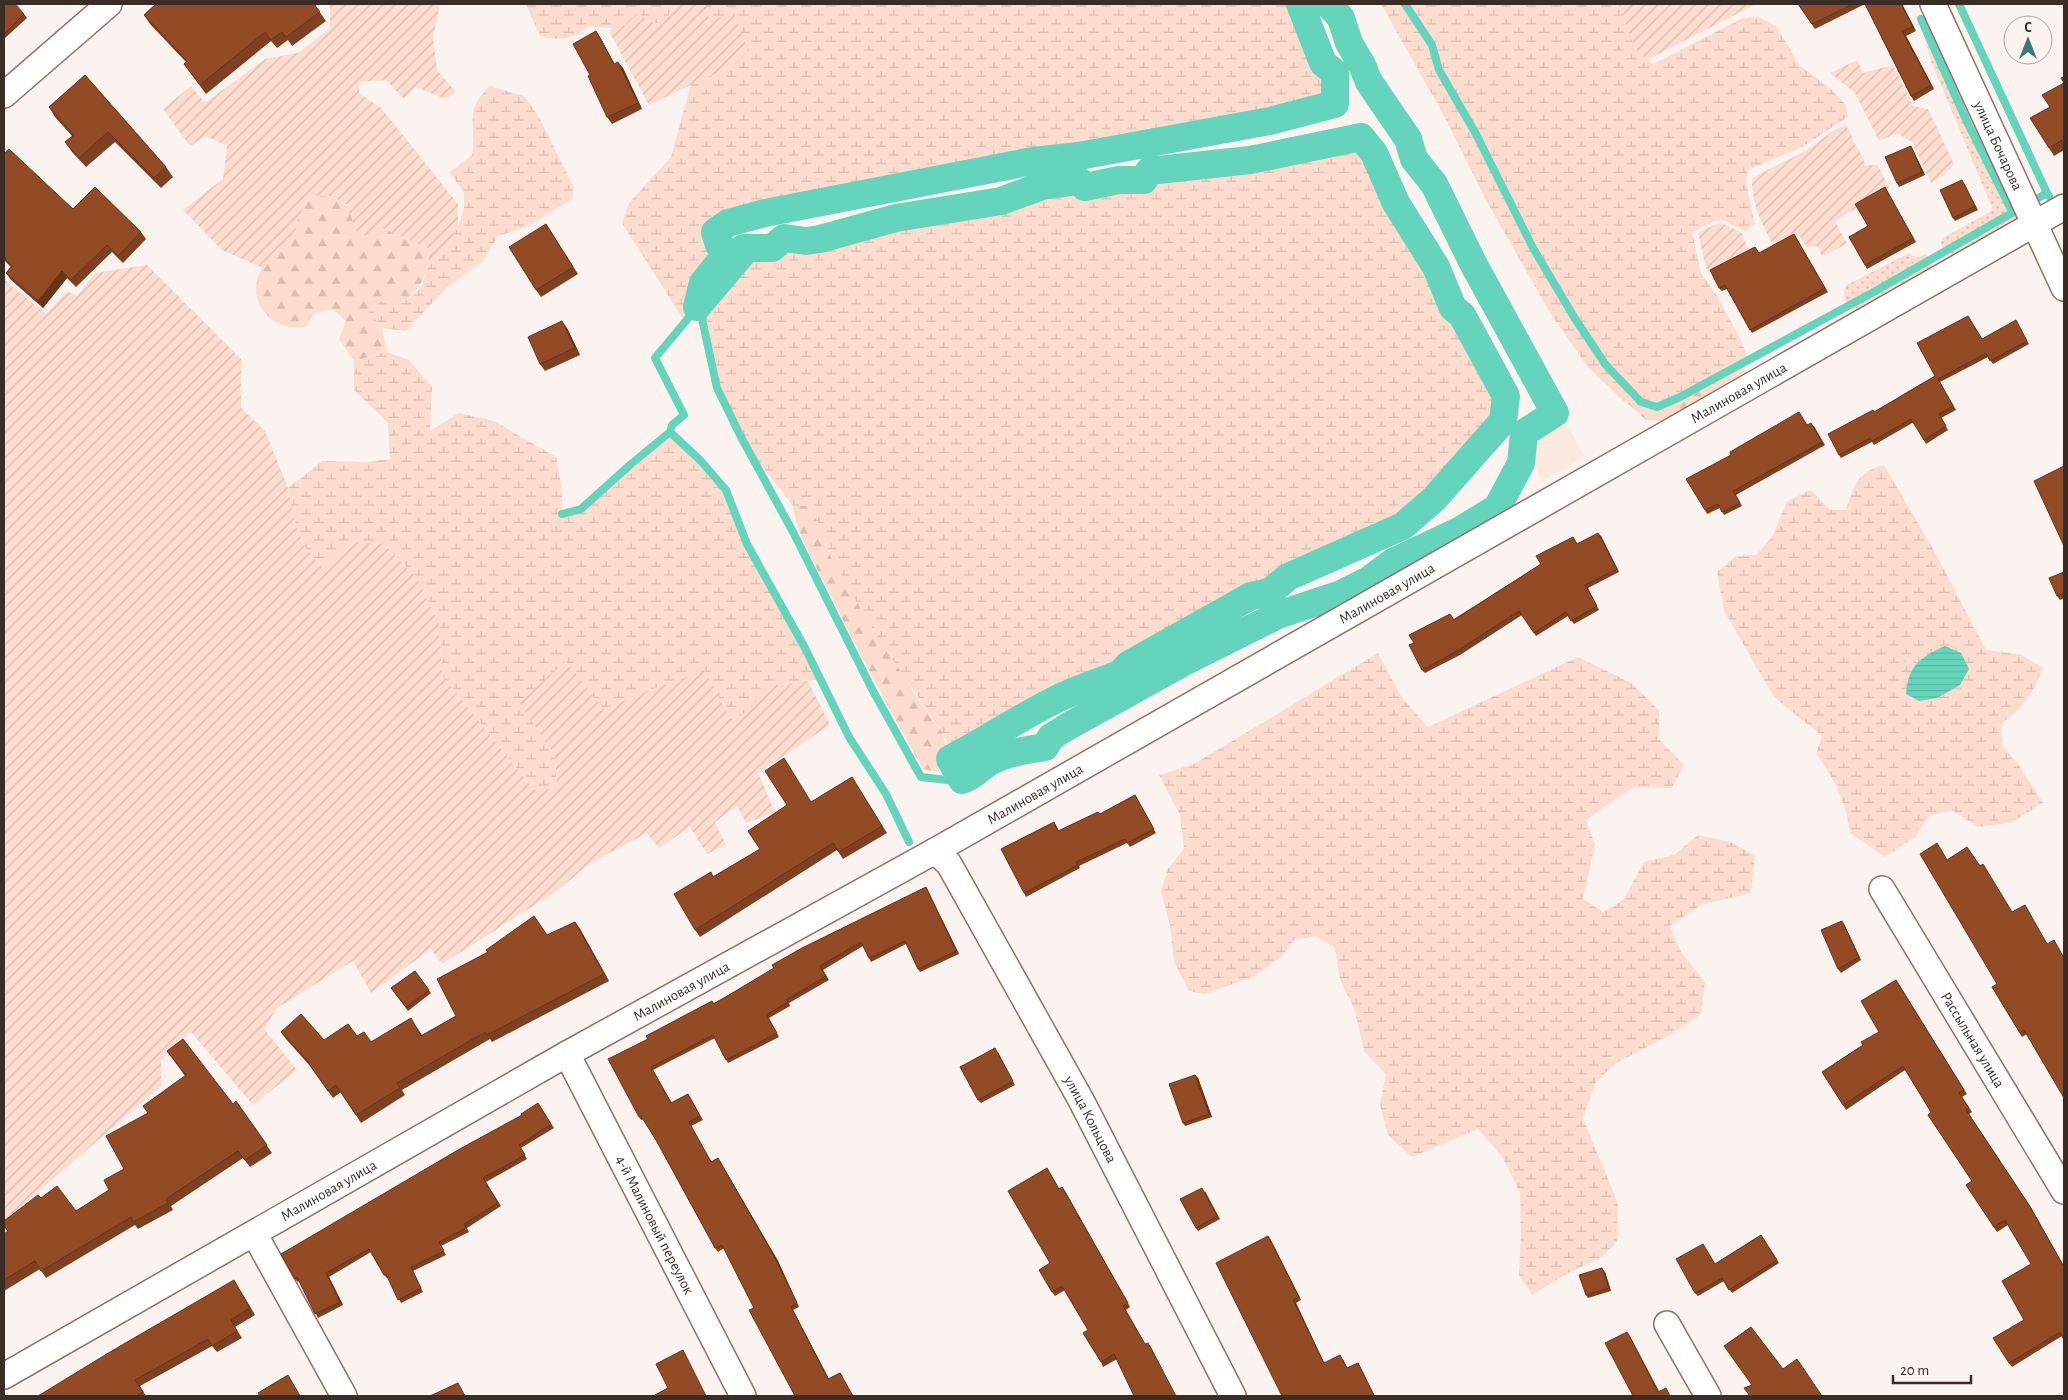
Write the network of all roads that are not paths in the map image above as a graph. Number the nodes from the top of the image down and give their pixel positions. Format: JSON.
{"nodes":[{"id":1,"x":109,"y":4,"type":"edge"},
{"id":2,"x":1933,"y":4,"type":"edge"},
{"id":3,"x":4,"y":95,"type":"edge"},
{"id":4,"x":2064,"y":207,"type":"edge"},
{"id":5,"x":2035,"y":224,"type":"junction"},
{"id":6,"x":2064,"y":288,"type":"edge"},
{"id":7,"x":935,"y":851,"type":"junction"},
{"id":8,"x":1882,"y":889,"type":"dead end"},
{"id":9,"x":567,"y":1054,"type":"junction"},
{"id":10,"x":2064,"y":1191,"type":"edge"},
{"id":11,"x":255,"y":1235,"type":"junction"},
{"id":12,"x":1667,"y":1324,"type":"dead end"},
{"id":13,"x":4,"y":1376,"type":"edge"},
{"id":14,"x":344,"y":1396,"type":"edge"},
{"id":15,"x":743,"y":1396,"type":"edge"},
{"id":16,"x":1233,"y":1396,"type":"edge"},
{"id":17,"x":1708,"y":1396,"type":"edge"}],
"edges":[{"from":1,"to":3,"type":"street"},
{"from":2,"to":5,"type":"street","name":"улица Бочарова"},
{"from":4,"to":5,"type":"street","name":"Малиновая улица"},
{"from":5,"to":6,"type":"street","name":"улица Бочарова"},
{"from":5,"to":7,"type":"street","name":"Малиновая улица"},
{"from":7,"to":9,"type":"street","name":"Малиновая улица"},
{"from":7,"to":16,"type":"street","name":"улица Кольцова"},
{"from":8,"to":10,"type":"street","name":"Рассыльная улица"},
{"from":9,"to":11,"type":"street","name":"Малиновая улица"},
{"from":9,"to":15,"type":"street","name":"4-й Малиновый переулок"},
{"from":11,"to":13,"type":"street","name":"Малиновая улица"},
{"from":11,"to":14,"type":"street"},
{"from":12,"to":17,"type":"street"}]}
